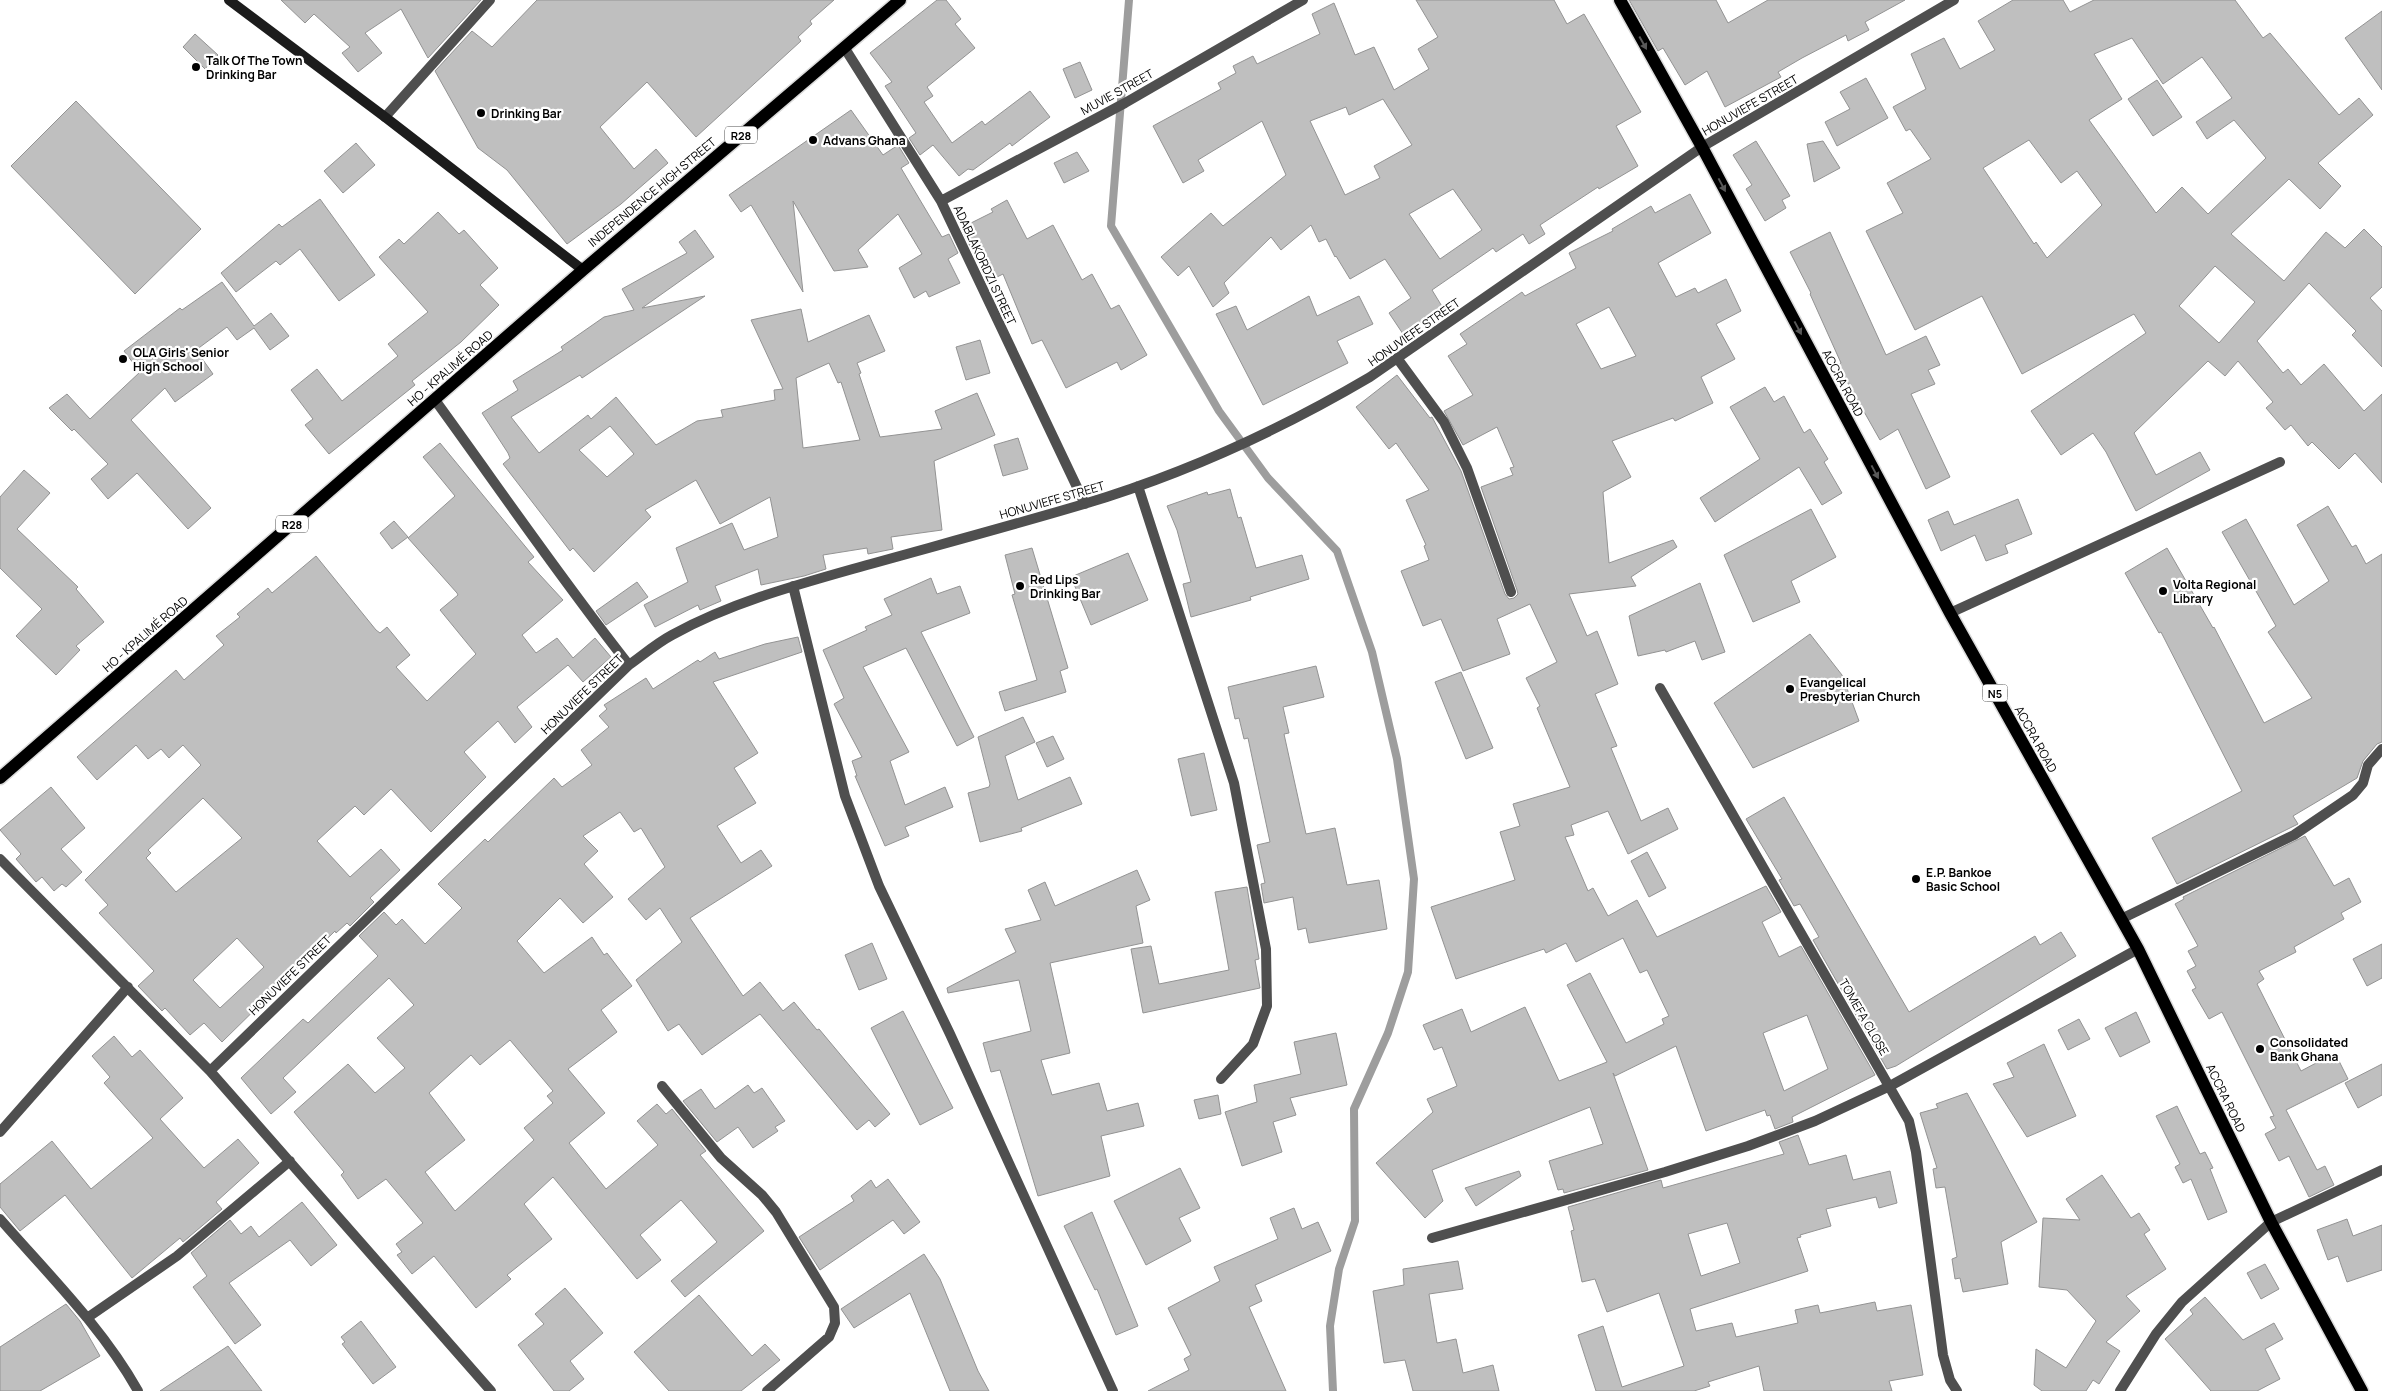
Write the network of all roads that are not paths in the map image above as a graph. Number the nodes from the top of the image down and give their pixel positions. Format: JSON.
{"nodes":[{"id":1,"x":229,"y":0,"type":"edge"},
{"id":2,"x":490,"y":0,"type":"edge"},
{"id":3,"x":900,"y":0,"type":"edge"},
{"id":4,"x":1303,"y":0,"type":"edge"},
{"id":5,"x":1620,"y":0,"type":"edge"},
{"id":6,"x":1954,"y":0,"type":"edge"},
{"id":7,"x":844,"y":47,"type":"junction"},
{"id":8,"x":385,"y":116,"type":"junction"},
{"id":9,"x":1702,"y":147,"type":"junction"},
{"id":10,"x":941,"y":202,"type":"junction"},
{"id":11,"x":583,"y":270,"type":"junction"},
{"id":12,"x":1397,"y":358,"type":"junction"},
{"id":13,"x":435,"y":400,"type":"junction"},
{"id":14,"x":2280,"y":462,"type":"dead end"},
{"id":15,"x":1138,"y":486,"type":"junction"},
{"id":16,"x":1085,"y":504,"type":"junction"},
{"id":17,"x":793,"y":586,"type":"junction"},
{"id":18,"x":1512,"y":592,"type":"dead end"},
{"id":19,"x":1950,"y":614,"type":"junction"},
{"id":20,"x":629,"y":665,"type":"junction"},
{"id":21,"x":1660,"y":688,"type":"dead end"},
{"id":22,"x":2382,"y":749,"type":"edge"},
{"id":23,"x":0,"y":778,"type":"edge"},
{"id":24,"x":0,"y":859,"type":"edge"},
{"id":25,"x":2121,"y":919,"type":"junction"},
{"id":26,"x":2138,"y":949,"type":"junction"},
{"id":27,"x":128,"y":987,"type":"junction"},
{"id":28,"x":210,"y":1071,"type":"junction"},
{"id":29,"x":1221,"y":1079,"type":"dead end"},
{"id":30,"x":662,"y":1086,"type":"dead end"},
{"id":31,"x":1890,"y":1086,"type":"junction"},
{"id":32,"x":0,"y":1132,"type":"edge"},
{"id":33,"x":290,"y":1161,"type":"junction"},
{"id":34,"x":2382,"y":1170,"type":"edge"},
{"id":35,"x":0,"y":1219,"type":"edge"},
{"id":36,"x":2271,"y":1222,"type":"junction"},
{"id":37,"x":1432,"y":1238,"type":"dead end"},
{"id":38,"x":87,"y":1318,"type":"junction"},
{"id":39,"x":138,"y":1391,"type":"edge"},
{"id":40,"x":491,"y":1391,"type":"edge"},
{"id":41,"x":767,"y":1391,"type":"edge"},
{"id":42,"x":1114,"y":1391,"type":"edge"},
{"id":43,"x":1957,"y":1391,"type":"edge"},
{"id":44,"x":2120,"y":1391,"type":"edge"},
{"id":45,"x":2362,"y":1391,"type":"edge"}],
"edges":[{"from":1,"to":8,"type":"main road"},
{"from":2,"to":8,"type":"street"},
{"from":3,"to":7,"type":"main road","name":"INDEPENDENCE HIGH STREET","number":"R28"},
{"from":4,"to":10,"type":"street","name":"MUVIE STREET"},
{"from":5,"to":9,"type":"main road","name":"ACCRA ROAD","number":"N5","one_way":true},
{"from":6,"to":9,"type":"street","name":"HONUVIEFE STREET"},
{"from":7,"to":10,"type":"street","name":"ADABLAKORDZI STREET"},
{"from":7,"to":11,"type":"main road","name":"INDEPENDENCE HIGH STREET","number":"R28"},
{"from":8,"to":11,"type":"main road"},
{"from":9,"to":12,"type":"street","name":"HONUVIEFE STREET"},
{"from":9,"to":19,"type":"main road","name":"ACCRA ROAD","number":"N5","one_way":true},
{"from":10,"to":16,"type":"street","name":"ADABLAKORDZI STREET"},
{"from":11,"to":13,"type":"main road","name":"HO - KPALIMÉ ROAD","number":"R28"},
{"from":12,"to":15,"type":"street","name":"HONUVIEFE STREET"},
{"from":12,"to":18,"type":"street"},
{"from":13,"to":20,"type":"street"},
{"from":13,"to":23,"type":"main road","name":"HO - KPALIMÉ ROAD","number":"R28"},
{"from":14,"to":19,"type":"street"},
{"from":15,"to":16,"type":"street","name":"HONUVIEFE STREET"},
{"from":15,"to":29,"type":"street"},
{"from":16,"to":17,"type":"street","name":"HONUVIEFE STREET"},
{"from":17,"to":20,"type":"street","name":"HONUVIEFE STREET"},
{"from":17,"to":42,"type":"street"},
{"from":19,"to":25,"type":"main road","name":"ACCRA ROAD","number":"N5"},
{"from":20,"to":28,"type":"street","name":"HONUVIEFE STREET"},
{"from":21,"to":31,"type":"street","name":"TOMEFA CLOSE"},
{"from":22,"to":25,"type":"street"},
{"from":24,"to":27,"type":"street"},
{"from":25,"to":26,"type":"main road","name":"ACCRA ROAD","number":"N5"},
{"from":26,"to":31,"type":"street"},
{"from":26,"to":36,"type":"main road","name":"ACCRA ROAD","number":"N5"},
{"from":27,"to":28,"type":"street"},
{"from":27,"to":32,"type":"street"},
{"from":28,"to":33,"type":"street"},
{"from":30,"to":41,"type":"street"},
{"from":31,"to":37,"type":"street"},
{"from":31,"to":43,"type":"street","name":"TOMEFA CLOSE"},
{"from":33,"to":38,"type":"street"},
{"from":33,"to":40,"type":"street"},
{"from":34,"to":36,"type":"street"},
{"from":35,"to":38,"type":"street"},
{"from":36,"to":44,"type":"street"},
{"from":36,"to":45,"type":"main road","name":"ACCRA ROAD","number":"N5"},
{"from":38,"to":39,"type":"street"}]}
